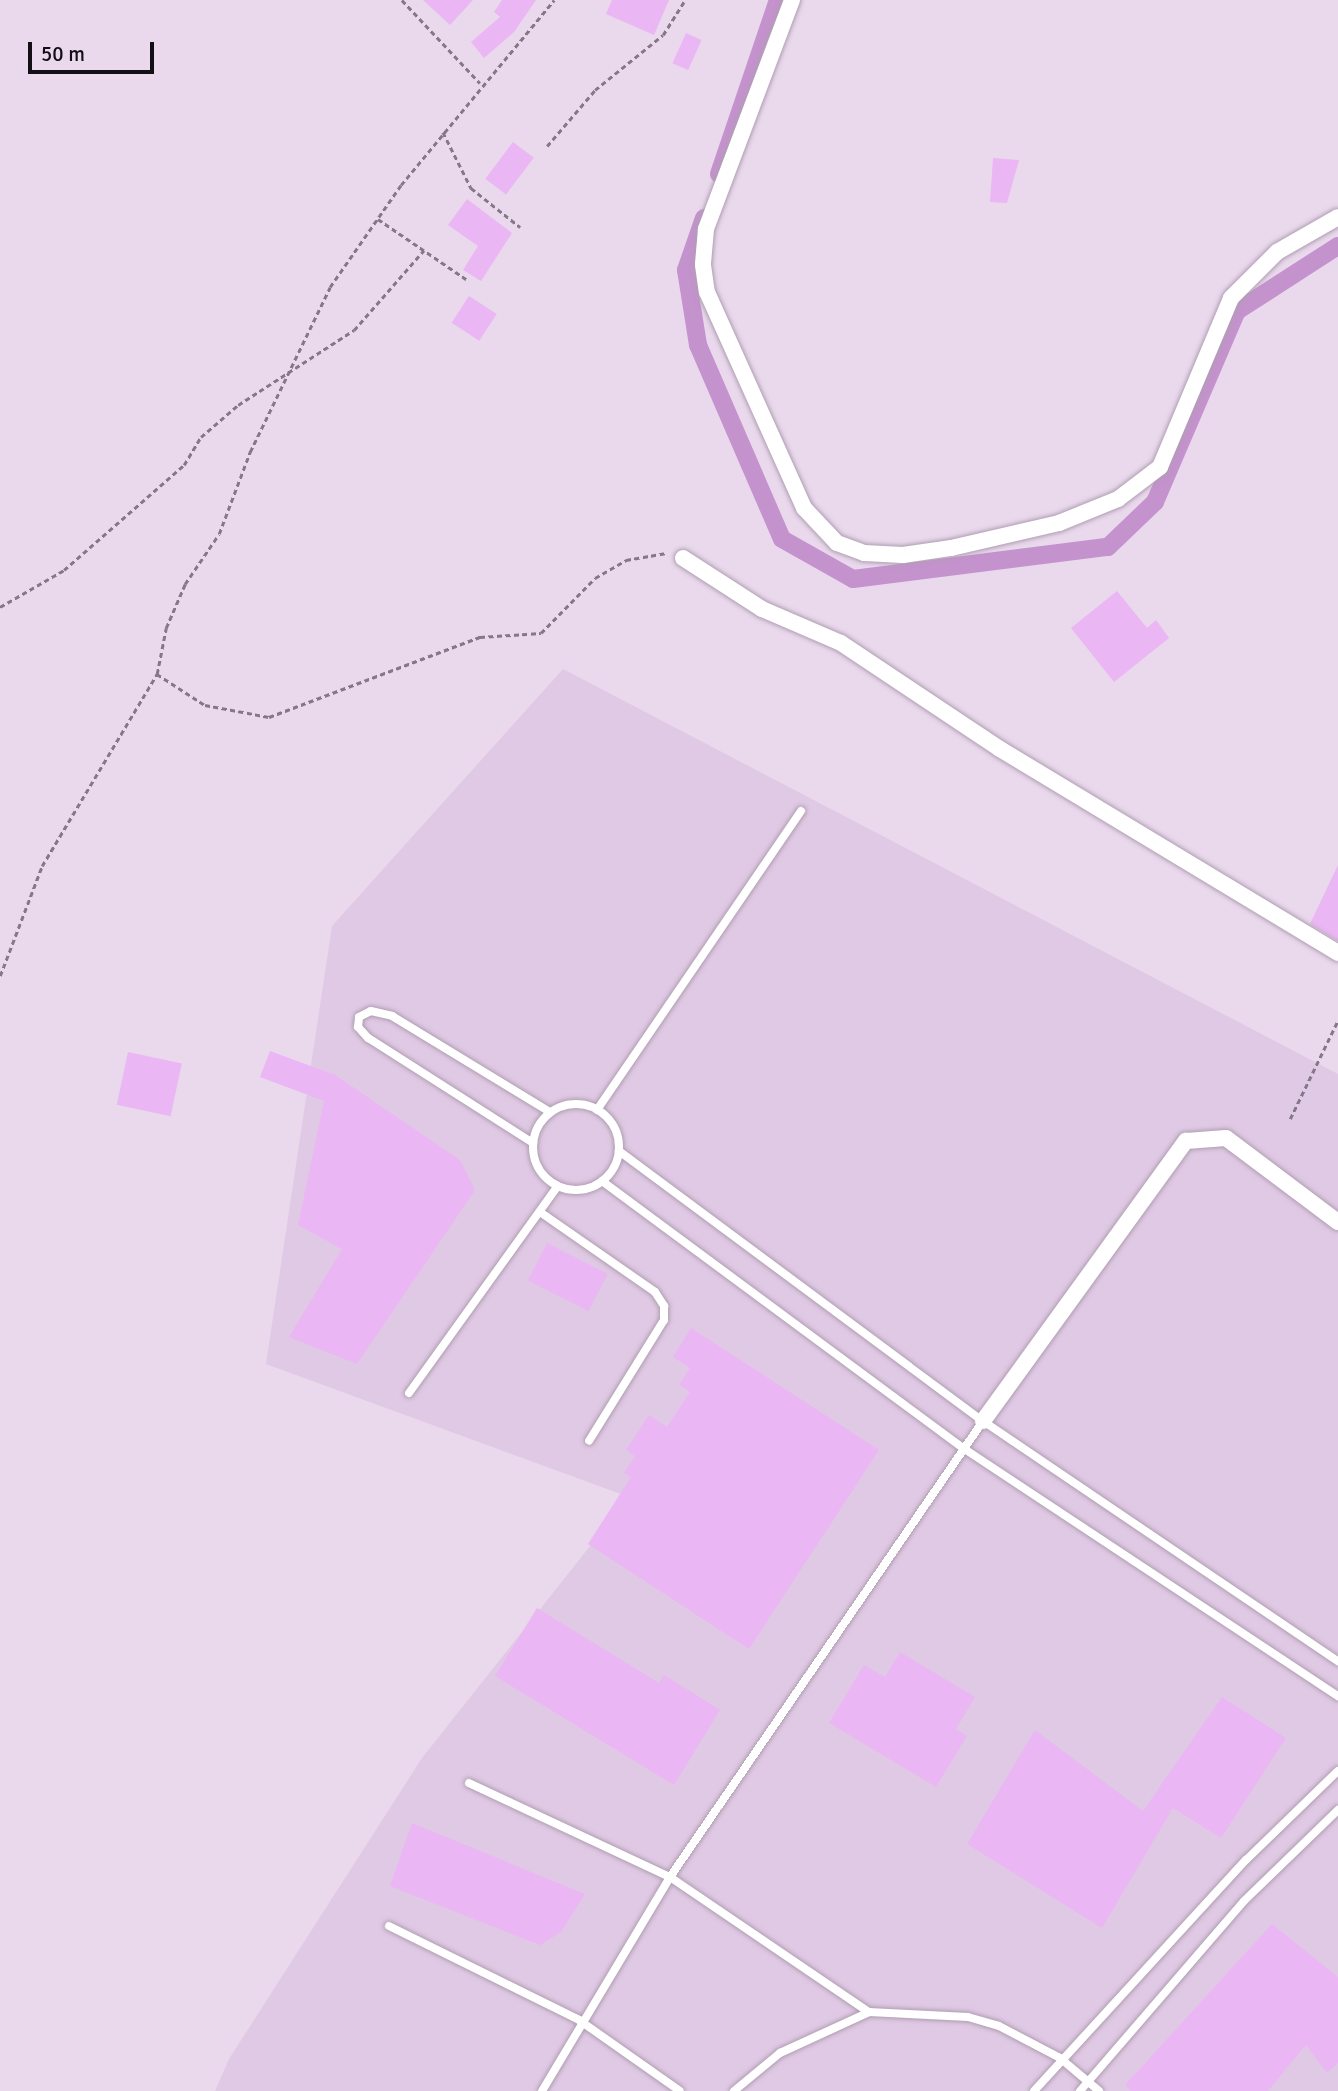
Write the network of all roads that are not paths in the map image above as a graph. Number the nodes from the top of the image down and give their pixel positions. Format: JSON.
{"nodes":[{"id":1,"x":792,"y":0,"type":"edge"},
{"id":2,"x":1338,"y":217,"type":"edge"},
{"id":3,"x":683,"y":558,"type":"road end"},
{"id":4,"x":801,"y":811,"type":"dead end"},
{"id":5,"x":1338,"y":953,"type":"edge"},
{"id":6,"x":597,"y":1110,"type":"junction"},
{"id":7,"x":550,"y":1112,"type":"junction"},
{"id":8,"x":533,"y":1143,"type":"junction"},
{"id":9,"x":619,"y":1151,"type":"junction"},
{"id":10,"x":602,"y":1181,"type":"junction"},
{"id":11,"x":558,"y":1186,"type":"junction"},
{"id":12,"x":540,"y":1212,"type":"junction"},
{"id":13,"x":1338,"y":1222,"type":"edge"},
{"id":14,"x":409,"y":1393,"type":"dead end"},
{"id":15,"x":983,"y":1421,"type":"junction"},
{"id":16,"x":589,"y":1441,"type":"dead end"},
{"id":17,"x":963,"y":1448,"type":"junction"},
{"id":18,"x":1338,"y":1661,"type":"edge"},
{"id":19,"x":1338,"y":1696,"type":"edge"},
{"id":20,"x":1338,"y":1771,"type":"edge"},
{"id":21,"x":469,"y":1783,"type":"dead end"},
{"id":22,"x":1338,"y":1810,"type":"edge"},
{"id":23,"x":670,"y":1877,"type":"junction"},
{"id":24,"x":389,"y":1926,"type":"dead end"},
{"id":25,"x":869,"y":2012,"type":"junction"},
{"id":26,"x":579,"y":2020,"type":"junction"},
{"id":27,"x":1060,"y":2058,"type":"junction"},
{"id":28,"x":1088,"y":2082,"type":"junction"},
{"id":29,"x":542,"y":2091,"type":"edge"},
{"id":30,"x":680,"y":2091,"type":"edge"},
{"id":31,"x":734,"y":2091,"type":"edge"},
{"id":32,"x":1034,"y":2091,"type":"edge"},
{"id":33,"x":1080,"y":2091,"type":"edge"},
{"id":34,"x":1099,"y":2091,"type":"edge"}],
"edges":[{"from":1,"to":2,"type":"street"},
{"from":3,"to":5,"type":"street"},
{"from":4,"to":6,"type":"lane"},
{"from":6,"to":7,"type":"lane"},
{"from":6,"to":9,"type":"lane"},
{"from":7,"to":8,"type":"lane"},
{"from":7,"to":8,"type":"lane"},
{"from":8,"to":11,"type":"lane"},
{"from":9,"to":10,"type":"lane"},
{"from":9,"to":15,"type":"lane"},
{"from":10,"to":11,"type":"lane"},
{"from":10,"to":17,"type":"lane"},
{"from":11,"to":12,"type":"lane"},
{"from":12,"to":14,"type":"lane"},
{"from":12,"to":16,"type":"lane"},
{"from":13,"to":15,"type":"street"},
{"from":15,"to":17,"type":"lane"},
{"from":15,"to":18,"type":"lane"},
{"from":17,"to":19,"type":"lane"},
{"from":17,"to":23,"type":"lane"},
{"from":20,"to":27,"type":"lane"},
{"from":21,"to":23,"type":"lane"},
{"from":22,"to":28,"type":"lane"},
{"from":23,"to":25,"type":"lane"},
{"from":23,"to":26,"type":"lane"},
{"from":24,"to":26,"type":"lane"},
{"from":25,"to":27,"type":"lane"},
{"from":25,"to":31,"type":"lane"},
{"from":26,"to":29,"type":"lane"},
{"from":26,"to":30,"type":"lane"},
{"from":27,"to":28,"type":"lane"},
{"from":27,"to":32,"type":"lane"},
{"from":28,"to":33,"type":"lane"},
{"from":28,"to":34,"type":"lane"}]}
